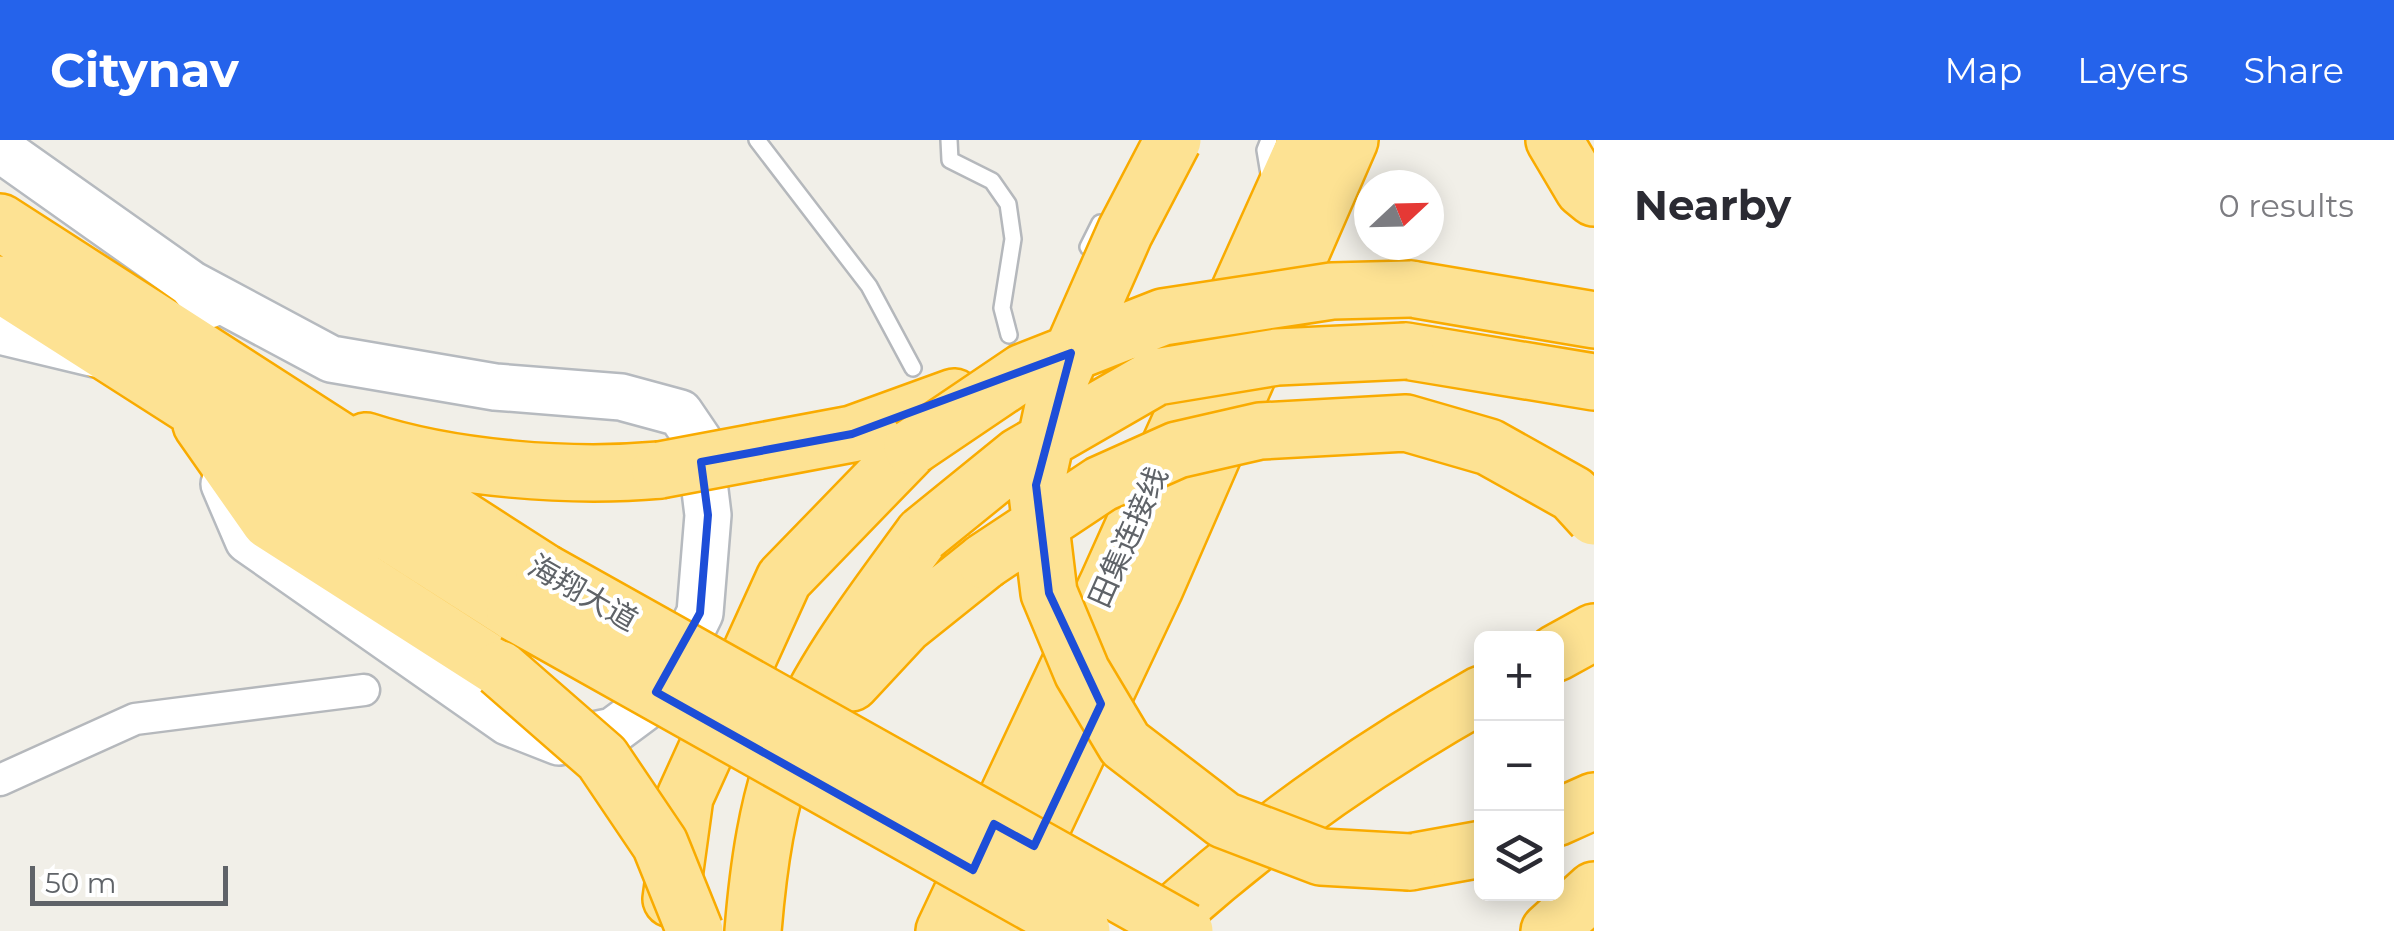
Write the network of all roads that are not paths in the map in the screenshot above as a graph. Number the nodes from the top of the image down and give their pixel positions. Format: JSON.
{"nodes":[{"id":1,"x":949,"y":140,"type":"edge"},
{"id":2,"x":1173,"y":140,"type":"edge"},
{"id":3,"x":1268,"y":140,"type":"edge"},
{"id":4,"x":1307,"y":140,"type":"edge"},
{"id":5,"x":1350,"y":140,"type":"edge"},
{"id":6,"x":1554,"y":140,"type":"edge"},
{"id":7,"x":765,"y":143,"type":"edge"},
{"id":8,"x":0,"y":149,"type":"edge"},
{"id":9,"x":1594,"y":198,"type":"edge"},
{"id":10,"x":1280,"y":200,"type":"junction"},
{"id":11,"x":1112,"y":201,"type":"dead end"},
{"id":12,"x":0,"y":222,"type":"edge"},
{"id":13,"x":1088,"y":247,"type":"dead end"},
{"id":14,"x":0,"y":284,"type":"edge"},
{"id":15,"x":190,"y":284,"type":"junction"},
{"id":16,"x":1594,"y":320,"type":"edge"},
{"id":17,"x":0,"y":332,"type":"edge"},
{"id":18,"x":1016,"y":354,"type":"junction"},
{"id":19,"x":117,"y":359,"type":"junction"},
{"id":20,"x":1594,"y":382,"type":"edge"},
{"id":21,"x":188,"y":405,"type":"junction"},
{"id":22,"x":907,"y":411,"type":"junction"},
{"id":23,"x":312,"y":423,"type":"junction"},
{"id":24,"x":1594,"y":517,"type":"edge"},
{"id":25,"x":530,"y":592,"type":"junction"},
{"id":26,"x":1594,"y":632,"type":"edge"},
{"id":27,"x":1564,"y":648,"type":"edge"},
{"id":28,"x":364,"y":690,"type":"dead end"},
{"id":29,"x":1474,"y":698,"type":"edge"},
{"id":30,"x":783,"y":774,"type":"junction"},
{"id":31,"x":0,"y":780,"type":"edge"},
{"id":32,"x":1594,"y":801,"type":"edge"},
{"id":33,"x":1564,"y":814,"type":"edge"},
{"id":34,"x":1474,"y":850,"type":"edge"},
{"id":35,"x":1594,"y":890,"type":"edge"},
{"id":36,"x":666,"y":931,"type":"edge"},
{"id":37,"x":695,"y":931,"type":"edge"},
{"id":38,"x":753,"y":931,"type":"edge"},
{"id":39,"x":944,"y":931,"type":"edge"},
{"id":40,"x":993,"y":931,"type":"edge"},
{"id":41,"x":1082,"y":931,"type":"edge"},
{"id":42,"x":1154,"y":931,"type":"edge"},
{"id":43,"x":1186,"y":931,"type":"edge"},
{"id":44,"x":1550,"y":931,"type":"edge"}],
"edges":[{"from":1,"to":18,"type":"lane"},
{"from":2,"to":34,"type":"highway","bridge":true},
{"from":3,"to":10,"type":"lane"},
{"from":4,"to":10,"type":"highway","name":"田集连接线"},
{"from":5,"to":40,"type":"highway","name":"田集连接线"},
{"from":6,"to":9,"type":"highway"},
{"from":7,"to":22,"type":"lane"},
{"from":8,"to":15,"type":"street"},
{"from":10,"to":39,"type":"highway","name":"田集连接线"},
{"from":11,"to":13,"type":"lane"},
{"from":12,"to":23,"type":"highway","name":"海翔大道"},
{"from":14,"to":19,"type":"highway","name":"海翔大道"},
{"from":15,"to":21,"type":"street"},
{"from":15,"to":23,"type":"street"},
{"from":16,"to":18,"type":"highway","bridge":true},
{"from":17,"to":19,"type":"street"},
{"from":18,"to":22,"type":"highway","bridge":true},
{"from":19,"to":21,"type":"highway","name":"海翔大道"},
{"from":20,"to":30,"type":"highway","bridge":true},
{"from":21,"to":25,"type":"highway","name":"海翔大道"},
{"from":21,"to":37,"type":"highway","bridge":true},
{"from":22,"to":23,"type":"highway","bridge":true},
{"from":22,"to":36,"type":"highway"},
{"from":23,"to":25,"type":"highway","name":"海翔大道"},
{"from":24,"to":30,"type":"highway","bridge":true},
{"from":25,"to":41,"type":"highway","name":"海翔大道","bridge":true},
{"from":25,"to":43,"type":"highway","name":"海翔大道","bridge":true},
{"from":26,"to":27,"type":"highway"},
{"from":28,"to":31,"type":"street"},
{"from":29,"to":42,"type":"highway"},
{"from":30,"to":38,"type":"highway"},
{"from":32,"to":33,"type":"highway"},
{"from":35,"to":44,"type":"highway"}]}
